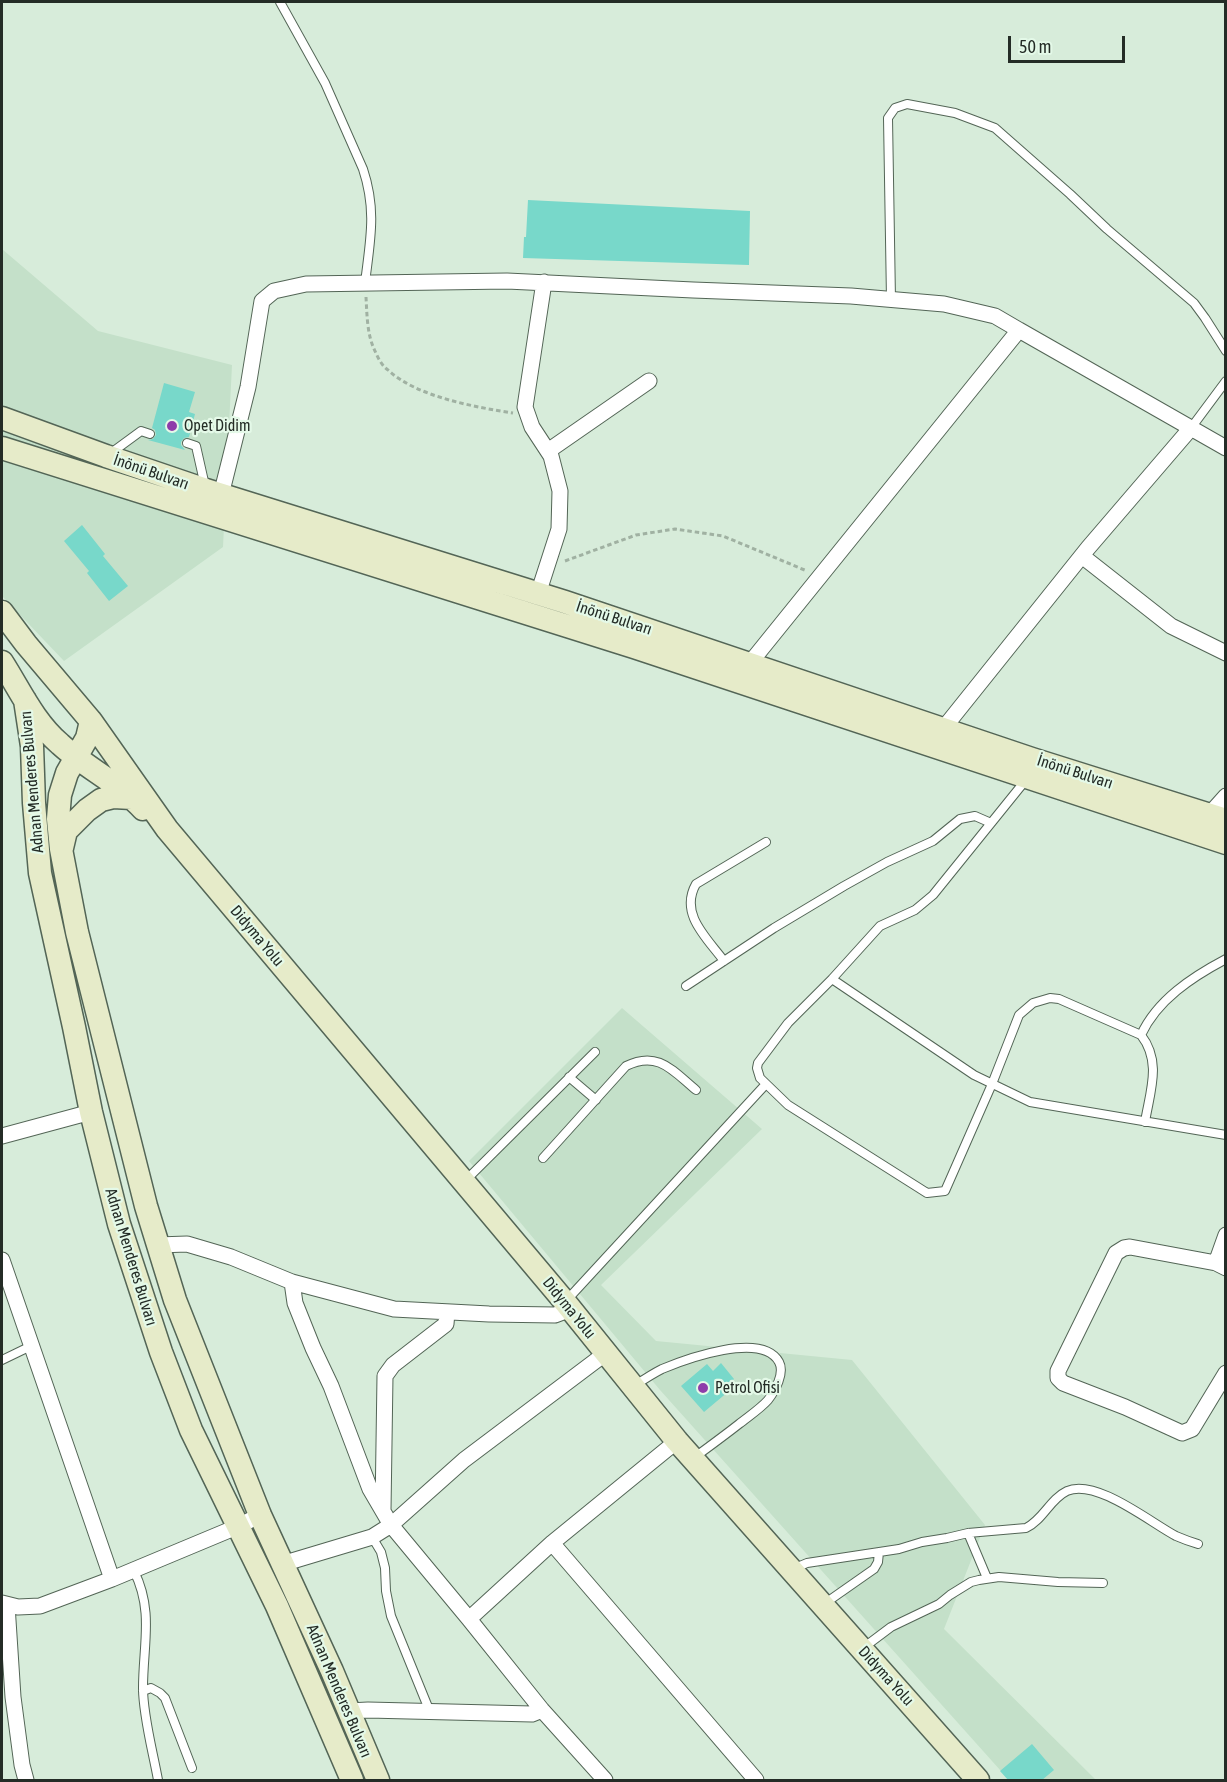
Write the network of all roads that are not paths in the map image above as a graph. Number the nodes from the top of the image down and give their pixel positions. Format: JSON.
{"nodes":[{"id":1,"x":280,"y":2,"type":"edge"},
{"id":2,"x":544,"y":282,"type":"junction"},
{"id":3,"x":365,"y":283,"type":"junction"},
{"id":4,"x":891,"y":300,"type":"junction"},
{"id":5,"x":1019,"y":330,"type":"junction"},
{"id":6,"x":1226,"y":351,"type":"edge"},
{"id":7,"x":649,"y":381,"type":"dead end"},
{"id":8,"x":1226,"y":381,"type":"edge"},
{"id":9,"x":2,"y":418,"type":"edge"},
{"id":10,"x":1191,"y":428,"type":"junction"},
{"id":11,"x":150,"y":434,"type":"dead end"},
{"id":12,"x":187,"y":443,"type":"dead end"},
{"id":13,"x":2,"y":448,"type":"edge"},
{"id":14,"x":1226,"y":448,"type":"edge"},
{"id":15,"x":548,"y":451,"type":"junction"},
{"id":16,"x":106,"y":456,"type":"junction"},
{"id":17,"x":213,"y":493,"type":"junction"},
{"id":18,"x":1082,"y":556,"type":"junction"},
{"id":19,"x":538,"y":594,"type":"junction"},
{"id":20,"x":2,"y":612,"type":"edge"},
{"id":21,"x":1226,"y":653,"type":"edge"},
{"id":22,"x":750,"y":663,"type":"junction"},
{"id":23,"x":56,"y":681,"type":"junction"},
{"id":24,"x":10,"y":682,"type":"edge"},
{"id":25,"x":91,"y":721,"type":"junction"},
{"id":26,"x":943,"y":729,"type":"junction"},
{"id":27,"x":77,"y":757,"type":"junction"},
{"id":28,"x":1028,"y":777,"type":"junction"},
{"id":29,"x":1226,"y":796,"type":"edge"},
{"id":30,"x":132,"y":798,"type":"junction"},
{"id":31,"x":1217,"y":818,"type":"edge"},
{"id":32,"x":991,"y":823,"type":"junction"},
{"id":33,"x":167,"y":829,"type":"junction"},
{"id":34,"x":766,"y":842,"type":"dead end"},
{"id":35,"x":1226,"y":843,"type":"edge"},
{"id":36,"x":62,"y":849,"type":"junction"},
{"id":37,"x":1226,"y":959,"type":"edge"},
{"id":38,"x":724,"y":961,"type":"junction"},
{"id":39,"x":832,"y":980,"type":"junction"},
{"id":40,"x":686,"y":986,"type":"dead end"},
{"id":41,"x":1141,"y":1035,"type":"junction"},
{"id":42,"x":594,"y":1052,"type":"dead end"},
{"id":43,"x":569,"y":1077,"type":"junction"},
{"id":44,"x":766,"y":1084,"type":"junction"},
{"id":45,"x":992,"y":1084,"type":"junction"},
{"id":46,"x":696,"y":1090,"type":"dead end"},
{"id":47,"x":596,"y":1100,"type":"junction"},
{"id":48,"x":91,"y":1112,"type":"junction"},
{"id":49,"x":1146,"y":1122,"type":"junction"},
{"id":50,"x":1226,"y":1135,"type":"edge"},
{"id":51,"x":2,"y":1136,"type":"edge"},
{"id":52,"x":543,"y":1158,"type":"dead end"},
{"id":53,"x":464,"y":1182,"type":"junction"},
{"id":54,"x":1226,"y":1235,"type":"edge"},
{"id":55,"x":158,"y":1245,"type":"junction"},
{"id":56,"x":2,"y":1260,"type":"edge"},
{"id":57,"x":1221,"y":1265,"type":"edge"},
{"id":58,"x":292,"y":1282,"type":"junction"},
{"id":59,"x":568,"y":1305,"type":"junction"},
{"id":60,"x":447,"y":1312,"type":"junction"},
{"id":61,"x":32,"y":1346,"type":"junction"},
{"id":62,"x":606,"y":1353,"type":"junction"},
{"id":63,"x":2,"y":1360,"type":"edge"},
{"id":64,"x":1226,"y":1373,"type":"edge"},
{"id":65,"x":633,"y":1386,"type":"junction"},
{"id":66,"x":677,"y":1440,"type":"junction"},
{"id":67,"x":693,"y":1458,"type":"junction"},
{"id":68,"x":383,"y":1510,"type":"junction"},
{"id":69,"x":260,"y":1515,"type":"junction"},
{"id":70,"x":391,"y":1525,"type":"junction"},
{"id":71,"x":239,"y":1526,"type":"junction"},
{"id":72,"x":968,"y":1533,"type":"junction"},
{"id":73,"x":372,"y":1537,"type":"junction"},
{"id":74,"x":552,"y":1543,"type":"junction"},
{"id":75,"x":1198,"y":1544,"type":"dead end"},
{"id":76,"x":879,"y":1552,"type":"junction"},
{"id":77,"x":282,"y":1564,"type":"junction"},
{"id":78,"x":791,"y":1569,"type":"junction"},
{"id":79,"x":134,"y":1570,"type":"junction"},
{"id":80,"x":987,"y":1578,"type":"junction"},
{"id":81,"x":112,"y":1579,"type":"junction"},
{"id":82,"x":1103,"y":1582,"type":"dead end"},
{"id":83,"x":4,"y":1604,"type":"edge"},
{"id":84,"x":823,"y":1605,"type":"junction"},
{"id":85,"x":469,"y":1618,"type":"junction"},
{"id":86,"x":861,"y":1649,"type":"junction"},
{"id":87,"x":143,"y":1691,"type":"junction"},
{"id":88,"x":542,"y":1710,"type":"junction"},
{"id":89,"x":349,"y":1711,"type":"junction"},
{"id":90,"x":430,"y":1712,"type":"junction"},
{"id":91,"x":192,"y":1768,"type":"dead end"},
{"id":92,"x":968,"y":1777,"type":"edge"},
{"id":93,"x":26,"y":1780,"type":"edge"},
{"id":94,"x":158,"y":1780,"type":"edge"},
{"id":95,"x":352,"y":1780,"type":"edge"},
{"id":96,"x":378,"y":1780,"type":"edge"},
{"id":97,"x":605,"y":1780,"type":"edge"},
{"id":98,"x":756,"y":1780,"type":"edge"}],
"edges":[{"from":1,"to":3,"type":"lane"},
{"from":2,"to":3,"type":"street"},
{"from":2,"to":4,"type":"street"},
{"from":2,"to":15,"type":"street"},
{"from":3,"to":17,"type":"street"},
{"from":4,"to":5,"type":"street"},
{"from":4,"to":6,"type":"lane"},
{"from":5,"to":10,"type":"street"},
{"from":5,"to":22,"type":"street"},
{"from":7,"to":15,"type":"street"},
{"from":8,"to":10,"type":"lane"},
{"from":9,"to":16,"type":"main road","name":"İnönü Bulvarı"},
{"from":10,"to":14,"type":"street"},
{"from":10,"to":18,"type":"street"},
{"from":11,"to":16,"type":"lane"},
{"from":12,"to":17,"type":"lane"},
{"from":13,"to":28,"type":"main road","name":"İnönü Bulvarı"},
{"from":15,"to":19,"type":"street"},
{"from":16,"to":17,"type":"main road","name":"İnönü Bulvarı"},
{"from":17,"to":19,"type":"main road","name":"İnönü Bulvarı"},
{"from":18,"to":21,"type":"street"},
{"from":18,"to":26,"type":"street"},
{"from":19,"to":22,"type":"main road","name":"İnönü Bulvarı"},
{"from":20,"to":23,"type":"main road"},
{"from":22,"to":26,"type":"main road","name":"İnönü Bulvarı"},
{"from":23,"to":24,"type":"main road"},
{"from":23,"to":25,"type":"main road"},
{"from":24,"to":27,"type":"main road"},
{"from":24,"to":48,"type":"main road","name":"Adnan Menderes Bulvarı"},
{"from":25,"to":27,"type":"main road","name":"Adnan Menderes Bulvarı"},
{"from":25,"to":33,"type":"main road"},
{"from":26,"to":31,"type":"main road","name":"İnönü Bulvarı"},
{"from":27,"to":30,"type":"main road"},
{"from":27,"to":36,"type":"main road","name":"Adnan Menderes Bulvarı"},
{"from":28,"to":32,"type":"lane"},
{"from":28,"to":35,"type":"main road","name":"İnönü Bulvarı"},
{"from":29,"to":31,"type":"street"},
{"from":30,"to":33,"type":"main road"},
{"from":30,"to":36,"type":"main road"},
{"from":32,"to":38,"type":"lane"},
{"from":32,"to":39,"type":"lane"},
{"from":33,"to":53,"type":"main road","name":"Didyma Yolu"},
{"from":34,"to":38,"type":"lane"},
{"from":36,"to":55,"type":"main road","name":"Adnan Menderes Bulvarı"},
{"from":37,"to":41,"type":"lane"},
{"from":38,"to":40,"type":"lane"},
{"from":39,"to":44,"type":"lane"},
{"from":39,"to":45,"type":"lane"},
{"from":41,"to":45,"type":"lane"},
{"from":41,"to":49,"type":"lane"},
{"from":42,"to":43,"type":"lane"},
{"from":43,"to":47,"type":"lane"},
{"from":43,"to":53,"type":"lane"},
{"from":44,"to":45,"type":"lane"},
{"from":44,"to":59,"type":"lane"},
{"from":45,"to":49,"type":"lane"},
{"from":46,"to":47,"type":"lane"},
{"from":47,"to":52,"type":"lane"},
{"from":48,"to":51,"type":"street"},
{"from":48,"to":71,"type":"main road","name":"Adnan Menderes Bulvarı"},
{"from":49,"to":50,"type":"lane"},
{"from":53,"to":59,"type":"main road","name":"Didyma Yolu"},
{"from":54,"to":57,"type":"street"},
{"from":55,"to":58,"type":"street"},
{"from":55,"to":69,"type":"main road","name":"Adnan Menderes Bulvarı"},
{"from":56,"to":61,"type":"street"},
{"from":57,"to":64,"type":"street"},
{"from":58,"to":60,"type":"street"},
{"from":58,"to":68,"type":"street"},
{"from":59,"to":60,"type":"street"},
{"from":59,"to":62,"type":"main road","name":"Didyma Yolu"},
{"from":60,"to":68,"type":"street"},
{"from":61,"to":63,"type":"lane"},
{"from":61,"to":81,"type":"street"},
{"from":62,"to":65,"type":"main road","name":"Didyma Yolu"},
{"from":62,"to":70,"type":"street"},
{"from":65,"to":66,"type":"main road","name":"Didyma Yolu"},
{"from":65,"to":67,"type":"lane"},
{"from":66,"to":67,"type":"main road","name":"Didyma Yolu"},
{"from":66,"to":74,"type":"street"},
{"from":67,"to":78,"type":"main road","name":"Didyma Yolu"},
{"from":68,"to":70,"type":"street"},
{"from":69,"to":71,"type":"street"},
{"from":69,"to":77,"type":"main road","name":"Adnan Menderes Bulvarı"},
{"from":70,"to":73,"type":"street"},
{"from":70,"to":85,"type":"street"},
{"from":71,"to":79,"type":"street"},
{"from":71,"to":95,"type":"main road","name":"Adnan Menderes Bulvarı"},
{"from":72,"to":75,"type":"lane"},
{"from":72,"to":76,"type":"lane"},
{"from":72,"to":80,"type":"lane"},
{"from":73,"to":77,"type":"street"},
{"from":73,"to":90,"type":"lane"},
{"from":74,"to":85,"type":"street"},
{"from":74,"to":98,"type":"street"},
{"from":76,"to":78,"type":"lane"},
{"from":76,"to":84,"type":"lane"},
{"from":77,"to":89,"type":"main road","name":"Adnan Menderes Bulvarı"},
{"from":78,"to":84,"type":"main road","name":"Didyma Yolu"},
{"from":79,"to":81,"type":"street"},
{"from":79,"to":87,"type":"lane"},
{"from":80,"to":82,"type":"lane"},
{"from":80,"to":86,"type":"lane"},
{"from":81,"to":83,"type":"street"},
{"from":83,"to":93,"type":"street"},
{"from":84,"to":86,"type":"main road","name":"Didyma Yolu"},
{"from":85,"to":88,"type":"street"},
{"from":86,"to":92,"type":"main road","name":"Didyma Yolu"},
{"from":87,"to":91,"type":"lane"},
{"from":87,"to":94,"type":"lane"},
{"from":88,"to":90,"type":"street"},
{"from":88,"to":97,"type":"street"},
{"from":89,"to":90,"type":"street"},
{"from":89,"to":96,"type":"main road","name":"Adnan Menderes Bulvarı"}]}
